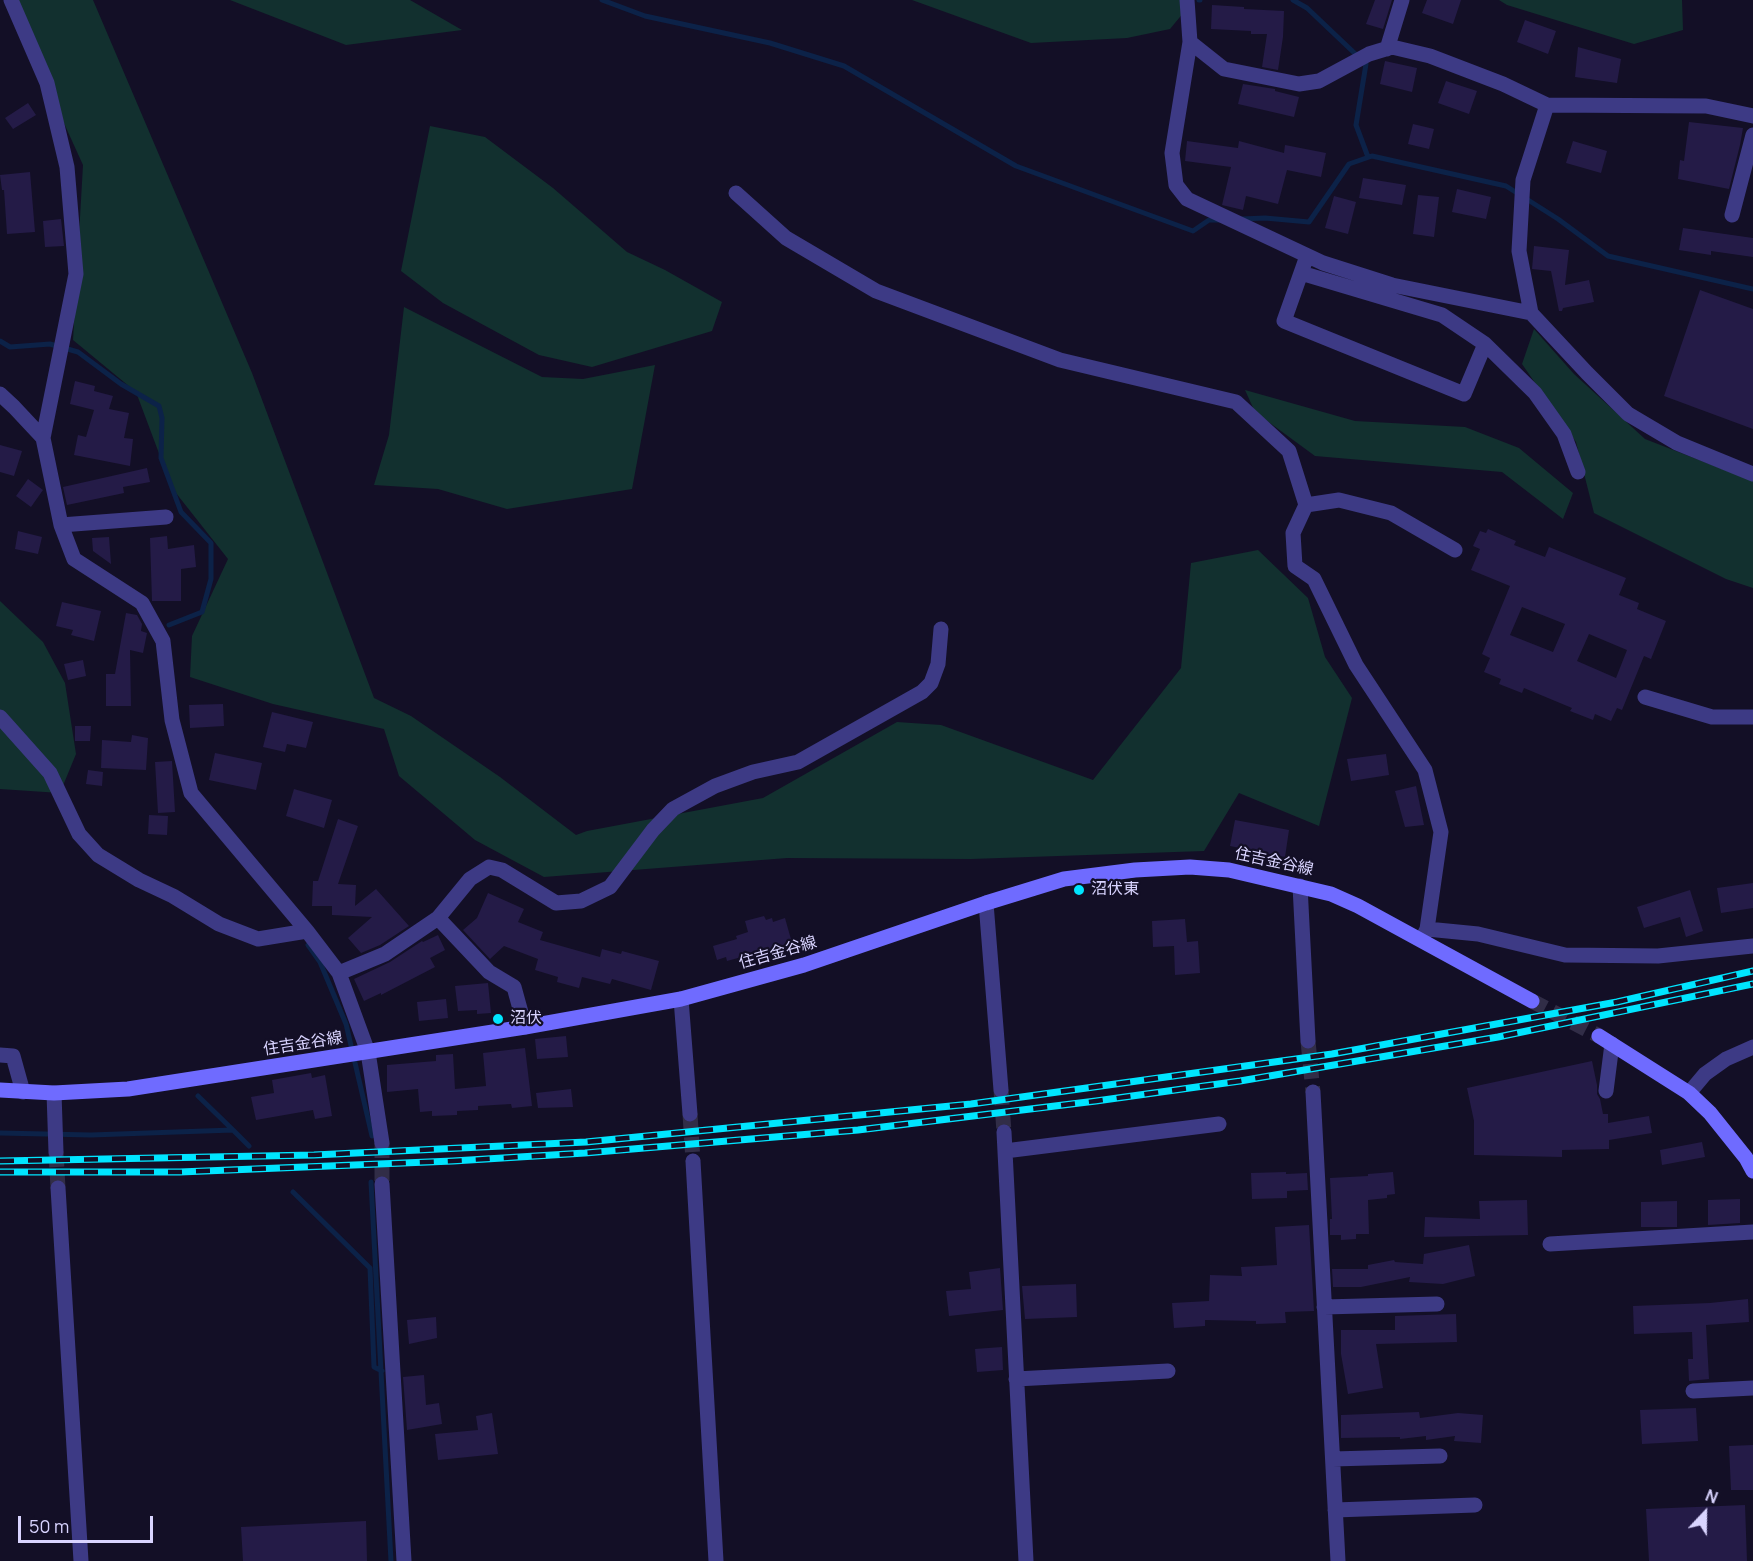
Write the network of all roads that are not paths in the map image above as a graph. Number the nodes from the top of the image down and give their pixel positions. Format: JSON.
{"nodes":[{"id":1,"x":10,"y":0,"type":"edge"},
{"id":2,"x":1187,"y":0,"type":"edge"},
{"id":3,"x":1402,"y":0,"type":"edge"},
{"id":4,"x":1191,"y":42,"type":"junction"},
{"id":5,"x":1387,"y":49,"type":"junction"},
{"id":6,"x":1547,"y":105,"type":"junction"},
{"id":7,"x":1753,"y":116,"type":"edge"},
{"id":8,"x":1753,"y":135,"type":"edge"},
{"id":9,"x":736,"y":193,"type":"dead end"},
{"id":10,"x":1732,"y":215,"type":"dead end"},
{"id":11,"x":1307,"y":256,"type":"junction"},
{"id":12,"x":1301,"y":273,"type":"junction"},
{"id":13,"x":1531,"y":313,"type":"junction"},
{"id":14,"x":1485,"y":344,"type":"junction"},
{"id":15,"x":0,"y":394,"type":"edge"},
{"id":16,"x":43,"y":438,"type":"junction"},
{"id":17,"x":1578,"y":472,"type":"dead end"},
{"id":18,"x":1753,"y":474,"type":"edge"},
{"id":19,"x":1306,"y":505,"type":"junction"},
{"id":20,"x":166,"y":518,"type":"dead end"},
{"id":21,"x":61,"y":525,"type":"junction"},
{"id":22,"x":1455,"y":550,"type":"dead end"},
{"id":23,"x":940,"y":629,"type":"dead end"},
{"id":24,"x":1646,"y":697,"type":"dead end"},
{"id":25,"x":0,"y":717,"type":"edge"},
{"id":26,"x":1753,"y":717,"type":"edge"},
{"id":27,"x":1300,"y":886,"type":"junction"},
{"id":28,"x":986,"y":903,"type":"junction"},
{"id":29,"x":438,"y":918,"type":"junction"},
{"id":30,"x":307,"y":931,"type":"junction"},
{"id":31,"x":1424,"y":934,"type":"junction"},
{"id":32,"x":1753,"y":946,"type":"edge"},
{"id":33,"x":339,"y":973,"type":"junction"},
{"id":34,"x":681,"y":999,"type":"junction"},
{"id":35,"x":1532,"y":1001,"type":"tunnel mouth"},
{"id":36,"x":525,"y":1027,"type":"junction"},
{"id":37,"x":1605,"y":1040,"type":"joint"},
{"id":38,"x":1308,"y":1041,"type":"tunnel mouth"},
{"id":39,"x":1753,"y":1047,"type":"edge"},
{"id":40,"x":368,"y":1052,"type":"junction"},
{"id":41,"x":0,"y":1055,"type":"edge"},
{"id":42,"x":0,"y":1090,"type":"edge"},
{"id":43,"x":1001,"y":1090,"type":"tunnel mouth"},
{"id":44,"x":1606,"y":1091,"type":"dead end"},
{"id":45,"x":23,"y":1092,"type":"junction"},
{"id":46,"x":1313,"y":1092,"type":"tunnel mouth"},
{"id":47,"x":54,"y":1093,"type":"junction"},
{"id":48,"x":1689,"y":1093,"type":"junction"},
{"id":49,"x":690,"y":1114,"type":"tunnel mouth"},
{"id":50,"x":1220,"y":1124,"type":"dead end"},
{"id":51,"x":1004,"y":1132,"type":"tunnel mouth"},
{"id":52,"x":55,"y":1140,"type":"tunnel mouth"},
{"id":53,"x":382,"y":1143,"type":"tunnel mouth"},
{"id":54,"x":1005,"y":1150,"type":"junction"},
{"id":55,"x":693,"y":1161,"type":"tunnel mouth"},
{"id":56,"x":1753,"y":1172,"type":"edge"},
{"id":57,"x":382,"y":1184,"type":"tunnel mouth"},
{"id":58,"x":58,"y":1188,"type":"tunnel mouth"},
{"id":59,"x":1753,"y":1232,"type":"edge"},
{"id":60,"x":1550,"y":1244,"type":"dead end"},
{"id":61,"x":1437,"y":1304,"type":"dead end"},
{"id":62,"x":1324,"y":1307,"type":"junction"},
{"id":63,"x":1168,"y":1371,"type":"dead end"},
{"id":64,"x":1016,"y":1379,"type":"junction"},
{"id":65,"x":1753,"y":1388,"type":"edge"},
{"id":66,"x":1693,"y":1391,"type":"dead end"},
{"id":67,"x":1440,"y":1456,"type":"dead end"},
{"id":68,"x":1332,"y":1459,"type":"junction"},
{"id":69,"x":1475,"y":1505,"type":"dead end"},
{"id":70,"x":1335,"y":1510,"type":"junction"},
{"id":71,"x":81,"y":1561,"type":"edge"},
{"id":72,"x":404,"y":1561,"type":"edge"},
{"id":73,"x":716,"y":1561,"type":"edge"},
{"id":74,"x":1026,"y":1561,"type":"edge"},
{"id":75,"x":1338,"y":1561,"type":"edge"}],
"edges":[{"from":1,"to":16,"type":"street"},
{"from":2,"to":4,"type":"street"},
{"from":3,"to":5,"type":"street"},
{"from":4,"to":5,"type":"street"},
{"from":4,"to":11,"type":"street"},
{"from":5,"to":6,"type":"street"},
{"from":6,"to":7,"type":"street"},
{"from":6,"to":13,"type":"street"},
{"from":8,"to":10,"type":"street"},
{"from":9,"to":19,"type":"street"},
{"from":11,"to":12,"type":"street"},
{"from":11,"to":13,"type":"street"},
{"from":12,"to":14,"type":"street"},
{"from":12,"to":14,"type":"street"},
{"from":13,"to":18,"type":"street"},
{"from":14,"to":17,"type":"street"},
{"from":15,"to":16,"type":"street"},
{"from":16,"to":21,"type":"street"},
{"from":19,"to":22,"type":"street"},
{"from":19,"to":31,"type":"street"},
{"from":20,"to":21,"type":"street"},
{"from":21,"to":30,"type":"street"},
{"from":23,"to":29,"type":"street"},
{"from":24,"to":26,"type":"street"},
{"from":25,"to":30,"type":"street"},
{"from":27,"to":28,"type":"main road","name":"住吉金谷線"},
{"from":27,"to":31,"type":"main road","name":"住吉金谷線"},
{"from":27,"to":38,"type":"street"},
{"from":28,"to":34,"type":"main road","name":"住吉金谷線"},
{"from":28,"to":43,"type":"street"},
{"from":29,"to":33,"type":"street"},
{"from":29,"to":36,"type":"street"},
{"from":30,"to":33,"type":"street"},
{"from":31,"to":32,"type":"street"},
{"from":31,"to":35,"type":"main road","name":"住吉金谷線"},
{"from":33,"to":40,"type":"street"},
{"from":34,"to":36,"type":"main road","name":"住吉金谷線"},
{"from":34,"to":49,"type":"street"},
{"from":36,"to":40,"type":"main road","name":"住吉金谷線"},
{"from":37,"to":44,"type":"street"},
{"from":37,"to":48,"type":"main road"},
{"from":39,"to":48,"type":"street"},
{"from":40,"to":47,"type":"main road","name":"住吉金谷線"},
{"from":40,"to":53,"type":"street"},
{"from":41,"to":45,"type":"street"},
{"from":42,"to":45,"type":"main road","name":"住吉金谷線"},
{"from":45,"to":47,"type":"main road","name":"住吉金谷線"},
{"from":46,"to":62,"type":"street"},
{"from":47,"to":52,"type":"street"},
{"from":48,"to":56,"type":"main road"},
{"from":50,"to":54,"type":"street"},
{"from":51,"to":54,"type":"street"},
{"from":54,"to":64,"type":"street"},
{"from":55,"to":73,"type":"street"},
{"from":57,"to":72,"type":"street"},
{"from":58,"to":71,"type":"street"},
{"from":59,"to":60,"type":"street"},
{"from":61,"to":62,"type":"street"},
{"from":62,"to":68,"type":"street"},
{"from":63,"to":64,"type":"street"},
{"from":64,"to":74,"type":"street"},
{"from":65,"to":66,"type":"street"},
{"from":67,"to":68,"type":"street"},
{"from":68,"to":70,"type":"street"},
{"from":69,"to":70,"type":"street"},
{"from":70,"to":75,"type":"street"}]}
